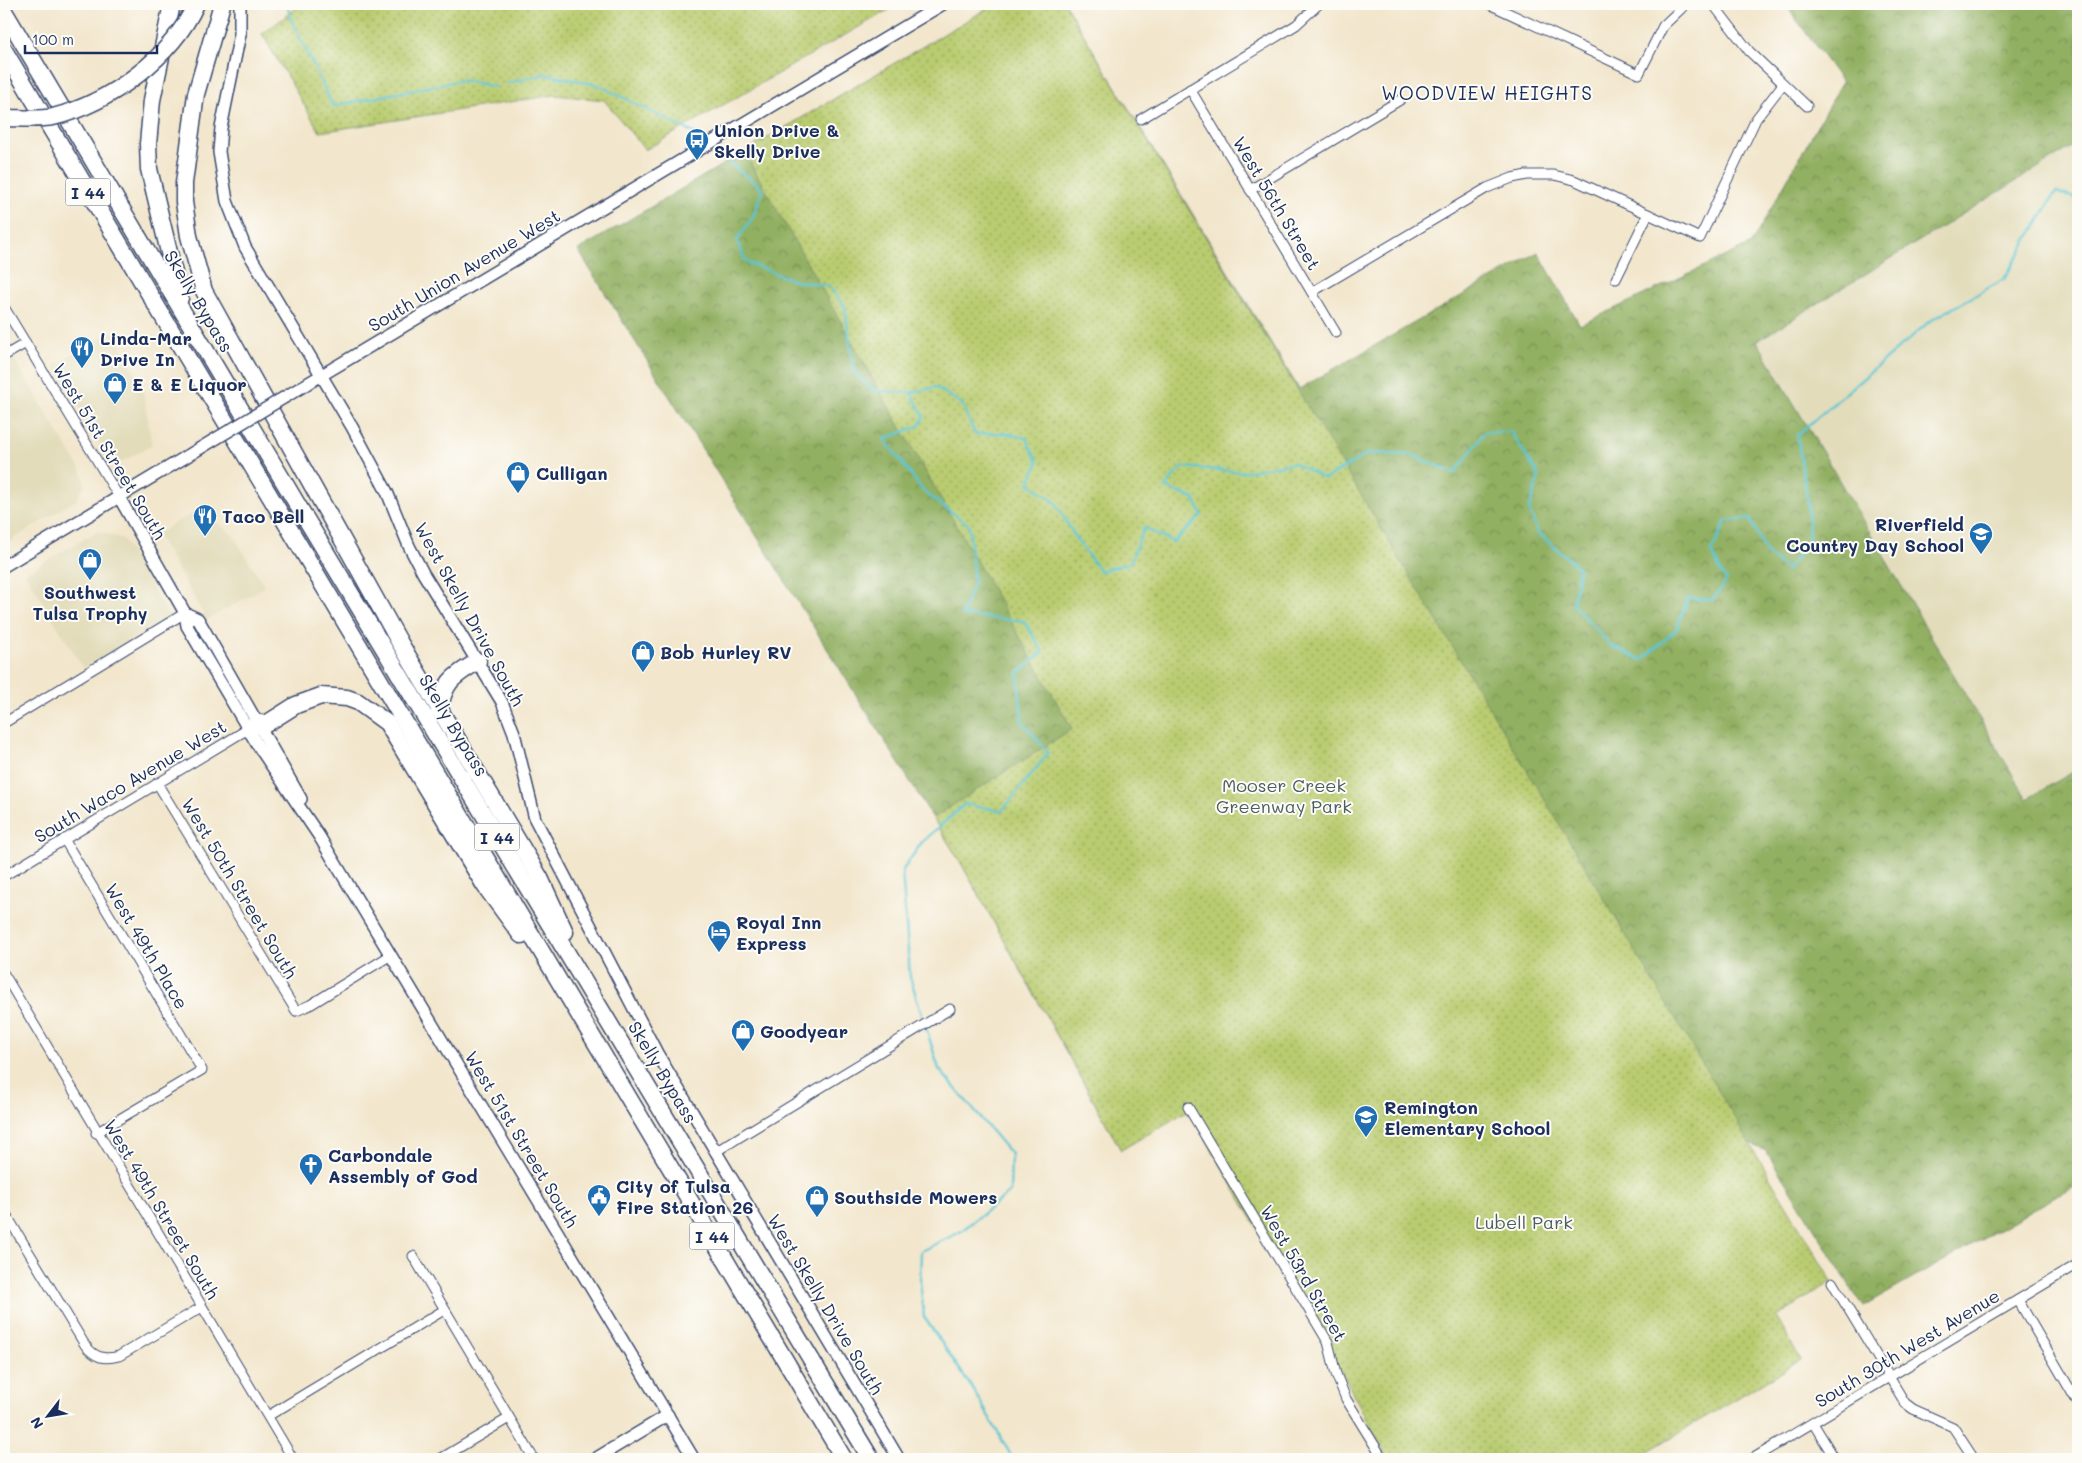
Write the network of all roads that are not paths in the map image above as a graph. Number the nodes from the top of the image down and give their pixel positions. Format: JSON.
{"nodes":[{"id":1,"x":172,"y":4,"type":"edge"},
{"id":2,"x":196,"y":4,"type":"edge"},
{"id":3,"x":222,"y":4,"type":"edge"},
{"id":4,"x":240,"y":4,"type":"edge"},
{"id":5,"x":943,"y":4,"type":"edge"},
{"id":6,"x":1319,"y":4,"type":"edge"},
{"id":7,"x":1490,"y":4,"type":"edge"},
{"id":8,"x":1686,"y":4,"type":"edge"},
{"id":9,"x":1713,"y":4,"type":"edge"},
{"id":10,"x":4,"y":11,"type":"edge"},
{"id":11,"x":4,"y":50,"type":"edge"},
{"id":12,"x":1783,"y":84,"type":"junction"},
{"id":13,"x":1190,"y":89,"type":"junction"},
{"id":14,"x":1400,"y":100,"type":"dead end"},
{"id":15,"x":1807,"y":106,"type":"dead end"},
{"id":16,"x":4,"y":118,"type":"edge"},
{"id":17,"x":1141,"y":118,"type":"dead end"},
{"id":18,"x":1250,"y":190,"type":"junction"},
{"id":19,"x":1648,"y":214,"type":"junction"},
{"id":20,"x":1616,"y":279,"type":"dead end"},
{"id":21,"x":1312,"y":292,"type":"junction"},
{"id":22,"x":4,"y":307,"type":"edge"},
{"id":23,"x":184,"y":314,"type":"junction"},
{"id":24,"x":1336,"y":333,"type":"dead end"},
{"id":25,"x":26,"y":343,"type":"junction"},
{"id":26,"x":4,"y":356,"type":"edge"},
{"id":27,"x":320,"y":377,"type":"junction"},
{"id":28,"x":119,"y":497,"type":"junction"},
{"id":29,"x":4,"y":566,"type":"edge"},
{"id":30,"x":185,"y":613,"type":"junction"},
{"id":31,"x":478,"y":661,"type":"junction"},
{"id":32,"x":440,"y":711,"type":"junction"},
{"id":33,"x":4,"y":723,"type":"edge"},
{"id":34,"x":253,"y":726,"type":"junction"},
{"id":35,"x":157,"y":783,"type":"junction"},
{"id":36,"x":64,"y":839,"type":"junction"},
{"id":37,"x":4,"y":876,"type":"edge"},
{"id":38,"x":391,"y":955,"type":"junction"},
{"id":39,"x":4,"y":974,"type":"edge"},
{"id":40,"x":597,"y":1002,"type":"junction"},
{"id":41,"x":950,"y":1009,"type":"dead end"},
{"id":42,"x":579,"y":1013,"type":"junction"},
{"id":43,"x":1188,"y":1106,"type":"dead end"},
{"id":44,"x":96,"y":1133,"type":"junction"},
{"id":45,"x":715,"y":1152,"type":"junction"},
{"id":46,"x":4,"y":1211,"type":"edge"},
{"id":47,"x":413,"y":1256,"type":"dead end"},
{"id":48,"x":2078,"y":1264,"type":"edge"},
{"id":49,"x":1832,"y":1282,"type":"dead end"},
{"id":50,"x":2018,"y":1300,"type":"junction"},
{"id":51,"x":202,"y":1307,"type":"junction"},
{"id":52,"x":444,"y":1310,"type":"junction"},
{"id":53,"x":1888,"y":1378,"type":"junction"},
{"id":54,"x":2078,"y":1402,"type":"edge"},
{"id":55,"x":668,"y":1415,"type":"junction"},
{"id":56,"x":268,"y":1416,"type":"junction"},
{"id":57,"x":509,"y":1418,"type":"junction"},
{"id":58,"x":1813,"y":1422,"type":"junction"},
{"id":59,"x":293,"y":1459,"type":"edge"},
{"id":60,"x":440,"y":1459,"type":"edge"},
{"id":61,"x":534,"y":1459,"type":"edge"},
{"id":62,"x":595,"y":1459,"type":"edge"},
{"id":63,"x":694,"y":1459,"type":"edge"},
{"id":64,"x":844,"y":1459,"type":"edge"},
{"id":65,"x":871,"y":1459,"type":"edge"},
{"id":66,"x":899,"y":1459,"type":"edge"},
{"id":67,"x":1383,"y":1459,"type":"edge"},
{"id":68,"x":1752,"y":1459,"type":"edge"},
{"id":69,"x":1835,"y":1459,"type":"edge"},
{"id":70,"x":1974,"y":1459,"type":"edge"}],
"edges":[{"from":1,"to":23,"type":"highway"},
{"from":2,"to":16,"type":"highway","bridge":true},
{"from":3,"to":32,"type":"highway"},
{"from":4,"to":27,"type":"street","name":"West Skelly Drive South"},
{"from":5,"to":27,"type":"street","name":"South Union Avenue West"},
{"from":6,"to":13,"type":"street"},
{"from":7,"to":8,"type":"street"},
{"from":9,"to":12,"type":"street"},
{"from":10,"to":23,"type":"highway","name":"Skelly Bypass","number":"I 44"},
{"from":11,"to":42,"type":"highway","number":"I 44"},
{"from":12,"to":15,"type":"street"},
{"from":12,"to":19,"type":"street"},
{"from":13,"to":17,"type":"street"},
{"from":13,"to":18,"type":"street","name":"West 56th Street"},
{"from":14,"to":18,"type":"street"},
{"from":18,"to":21,"type":"street","name":"West 56th Street"},
{"from":19,"to":20,"type":"street"},
{"from":19,"to":21,"type":"street"},
{"from":21,"to":24,"type":"street","name":"West 56th Street"},
{"from":22,"to":25,"type":"street","name":"West 51st Street South"},
{"from":23,"to":40,"type":"highway","name":"Skelly Bypass","number":"I 44"},
{"from":25,"to":26,"type":"street"},
{"from":25,"to":28,"type":"street","name":"West 51st Street South"},
{"from":27,"to":28,"type":"street","name":"South Union Avenue West","bridge":true},
{"from":27,"to":31,"type":"street","name":"West Skelly Drive South"},
{"from":28,"to":29,"type":"street","name":"South Union Avenue West"},
{"from":28,"to":30,"type":"street","name":"West 51st Street South"},
{"from":30,"to":33,"type":"street"},
{"from":30,"to":34,"type":"street","name":"West 51st Street South"},
{"from":31,"to":32,"type":"highway"},
{"from":31,"to":45,"type":"street","name":"West Skelly Drive South"},
{"from":32,"to":40,"type":"highway"},
{"from":34,"to":35,"type":"street","name":"South Waco Avenue West"},
{"from":34,"to":38,"type":"street","name":"West 51st Street South"},
{"from":34,"to":42,"type":"highway"},
{"from":35,"to":36,"type":"street","name":"South Waco Avenue West"},
{"from":35,"to":38,"type":"street","name":"West 50th Street South"},
{"from":36,"to":37,"type":"street","name":"South Waco Avenue West"},
{"from":36,"to":44,"type":"street","name":"West 49th Place"},
{"from":38,"to":55,"type":"street","name":"West 51st Street South"},
{"from":39,"to":44,"type":"street","name":"West 49th Street South"},
{"from":40,"to":65,"type":"highway","name":"Skelly Bypass","number":"I 44"},
{"from":41,"to":45,"type":"street"},
{"from":42,"to":64,"type":"highway","number":"I 44"},
{"from":43,"to":67,"type":"street","name":"West 53rd Street"},
{"from":44,"to":51,"type":"street","name":"West 49th Street South"},
{"from":45,"to":66,"type":"street","name":"West Skelly Drive South"},
{"from":46,"to":51,"type":"street"},
{"from":47,"to":52,"type":"street"},
{"from":48,"to":50,"type":"street","name":"South 30th West Avenue"},
{"from":49,"to":53,"type":"street"},
{"from":50,"to":53,"type":"street","name":"South 30th West Avenue"},
{"from":50,"to":54,"type":"street"},
{"from":51,"to":56,"type":"street","name":"West 49th Street South"},
{"from":52,"to":56,"type":"street"},
{"from":52,"to":57,"type":"street"},
{"from":53,"to":58,"type":"street","name":"South 30th West Avenue"},
{"from":53,"to":70,"type":"street"},
{"from":55,"to":62,"type":"street"},
{"from":55,"to":63,"type":"street","name":"West 51st Street South"},
{"from":56,"to":59,"type":"street","name":"West 49th Street South"},
{"from":57,"to":60,"type":"street"},
{"from":57,"to":61,"type":"street"},
{"from":58,"to":68,"type":"street","name":"South 30th West Avenue"},
{"from":58,"to":69,"type":"street"}]}
